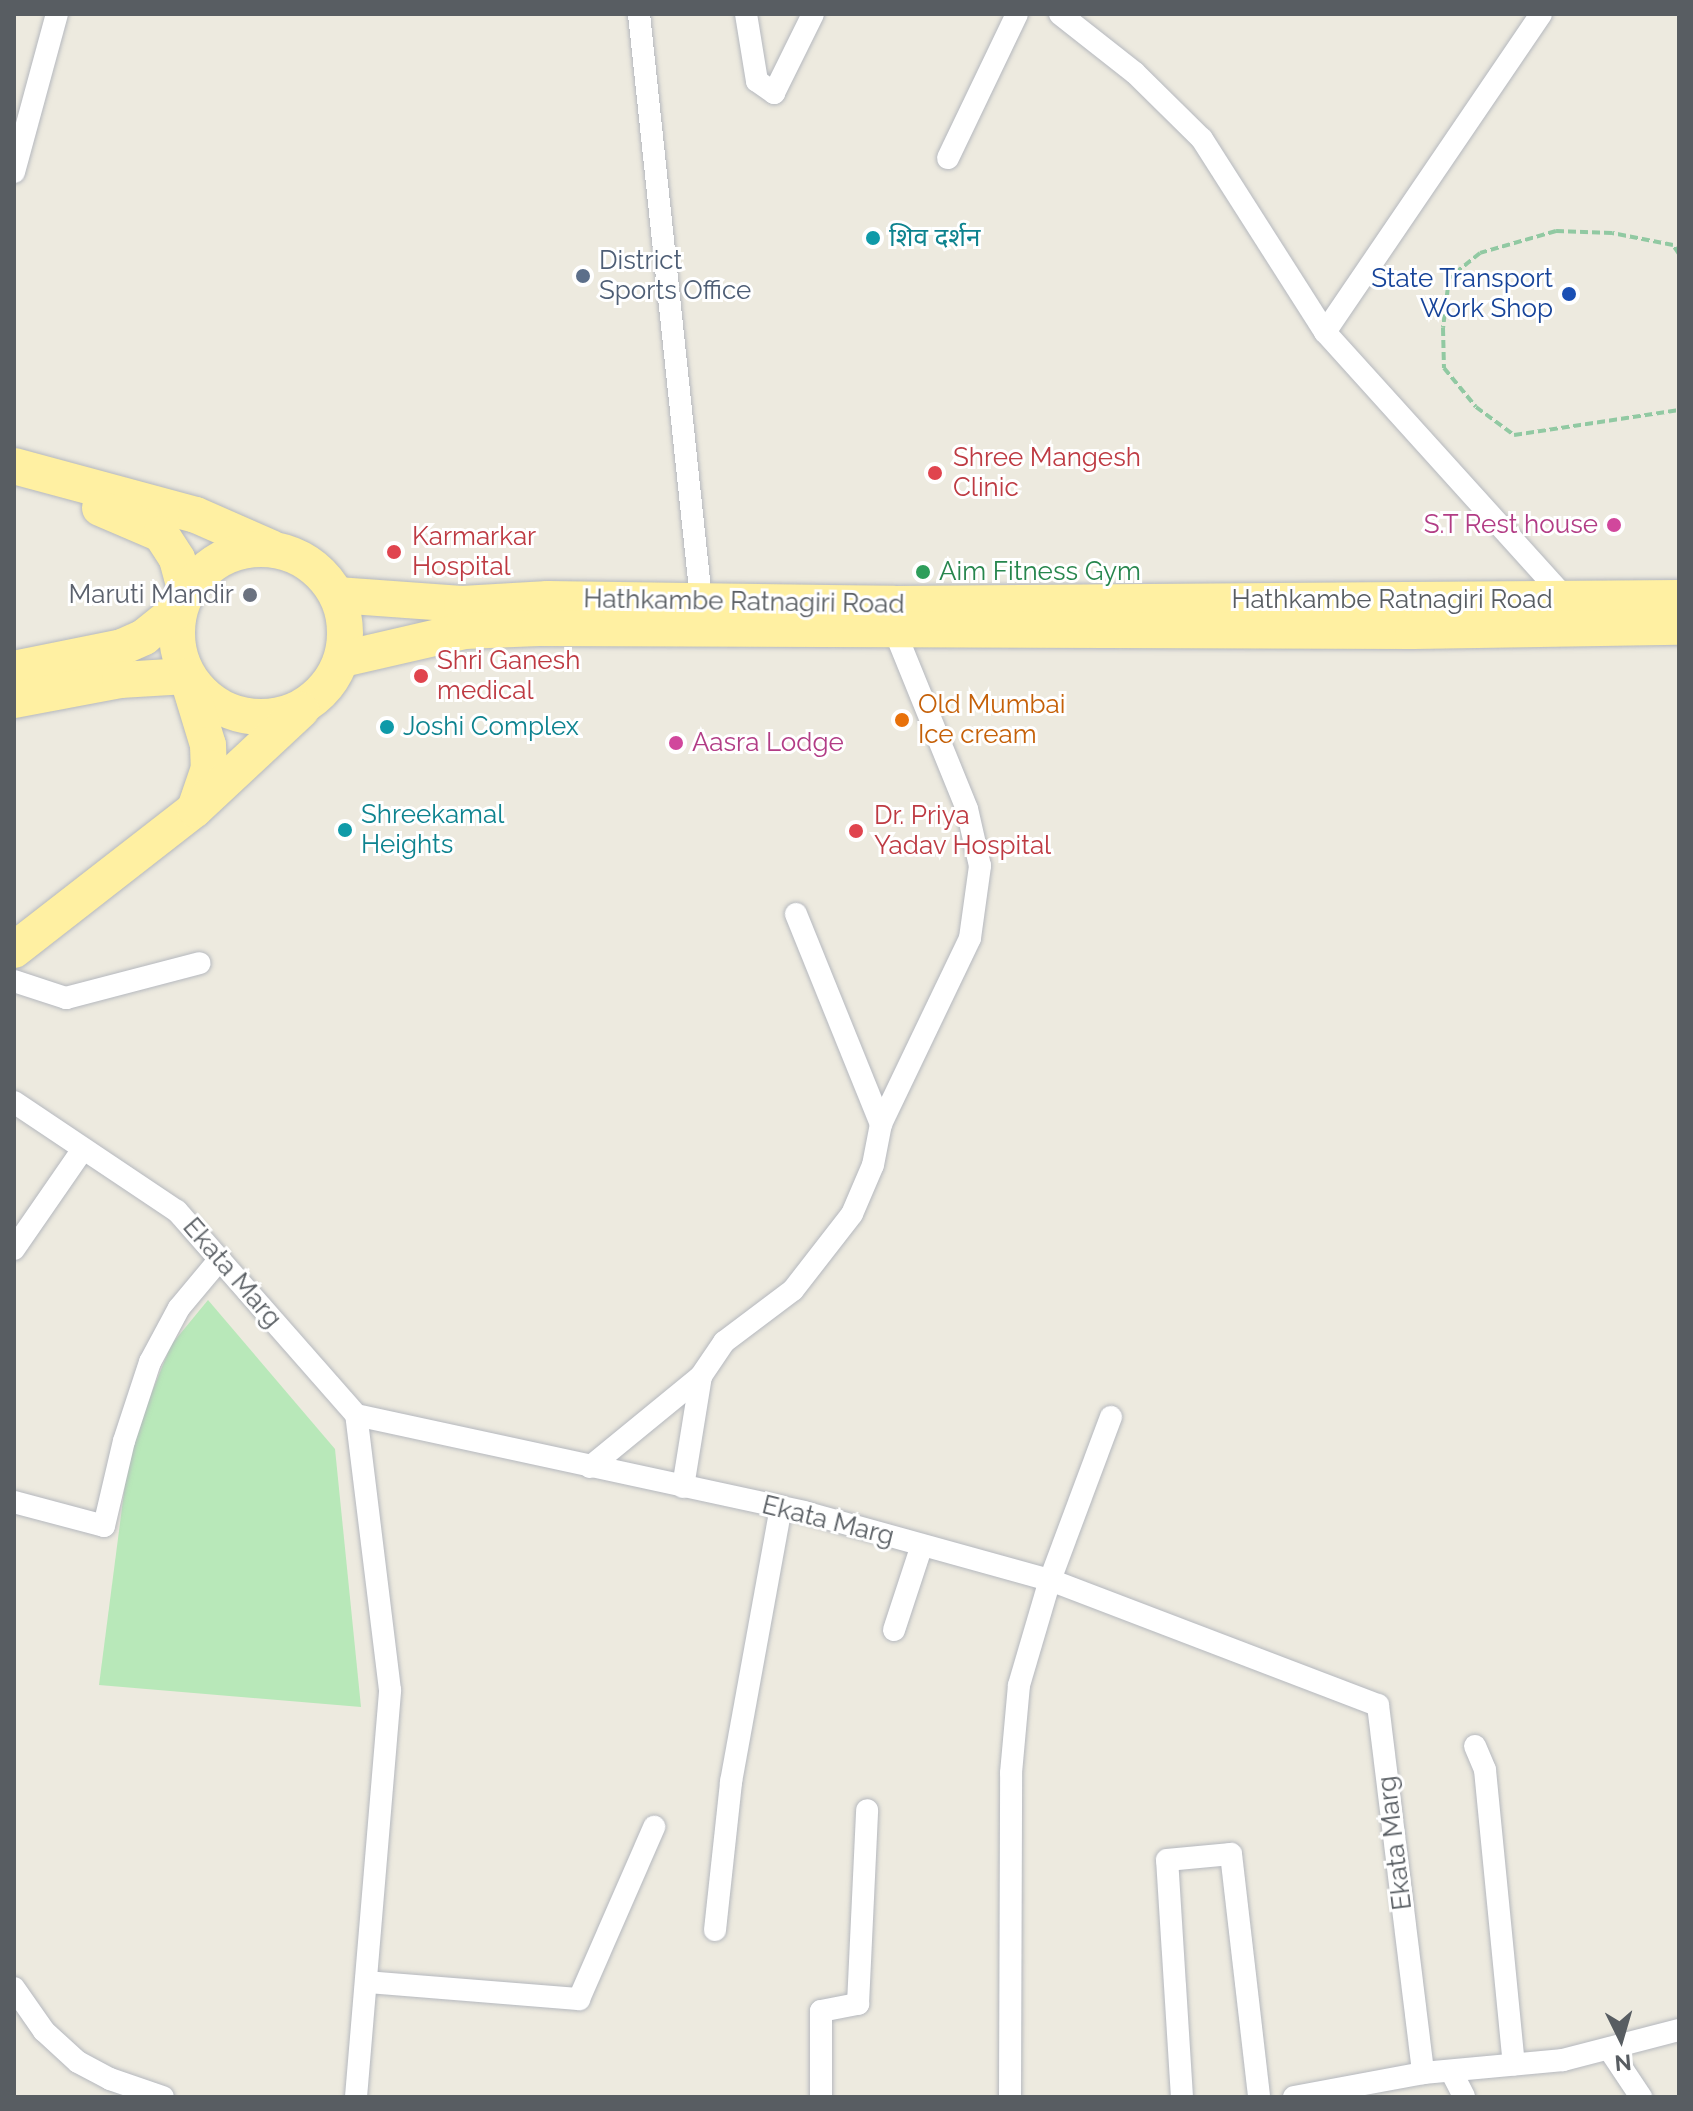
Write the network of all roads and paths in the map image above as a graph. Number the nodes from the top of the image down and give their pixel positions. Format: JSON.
{"nodes":[{"id":1,"x":57,"y":14,"type":"edge"},
{"id":2,"x":639,"y":14,"type":"edge"},
{"id":3,"x":746,"y":14,"type":"edge"},
{"id":4,"x":813,"y":14,"type":"edge"},
{"id":5,"x":1017,"y":14,"type":"edge"},
{"id":6,"x":1060,"y":14,"type":"edge"},
{"id":7,"x":1541,"y":14,"type":"edge"},
{"id":8,"x":948,"y":158,"type":"dead end"},
{"id":9,"x":14,"y":172,"type":"edge"},
{"id":10,"x":1679,"y":254,"type":"edge"},
{"id":11,"x":1325,"y":332,"type":"junction"},
{"id":12,"x":1679,"y":410,"type":"edge"},
{"id":13,"x":14,"y":466,"type":"edge"},
{"id":14,"x":14,"y":488,"type":"edge"},
{"id":15,"x":273,"y":549,"type":"junction"},
{"id":16,"x":337,"y":595,"type":"junction"},
{"id":17,"x":1679,"y":598,"type":"edge"},
{"id":18,"x":701,"y":599,"type":"junction"},
{"id":19,"x":183,"y":601,"type":"junction"},
{"id":20,"x":1566,"y":614,"type":"junction"},
{"id":21,"x":1679,"y":627,"type":"edge"},
{"id":22,"x":894,"y":629,"type":"junction"},
{"id":23,"x":343,"y":659,"type":"junction"},
{"id":24,"x":14,"y":669,"type":"edge"},
{"id":25,"x":187,"y":676,"type":"junction"},
{"id":26,"x":14,"y":700,"type":"edge"},
{"id":27,"x":306,"y":705,"type":"junction"},
{"id":28,"x":195,"y":809,"type":"junction"},
{"id":29,"x":796,"y":914,"type":"dead end"},
{"id":30,"x":14,"y":950,"type":"edge"},
{"id":31,"x":200,"y":963,"type":"dead end"},
{"id":32,"x":14,"y":981,"type":"edge"},
{"id":33,"x":14,"y":1102,"type":"edge"},
{"id":34,"x":881,"y":1124,"type":"junction"},
{"id":35,"x":83,"y":1149,"type":"junction"},
{"id":36,"x":14,"y":1249,"type":"edge"},
{"id":37,"x":220,"y":1259,"type":"junction"},
{"id":38,"x":701,"y":1376,"type":"junction"},
{"id":39,"x":356,"y":1415,"type":"junction"},
{"id":40,"x":1111,"y":1417,"type":"dead end"},
{"id":41,"x":590,"y":1467,"type":"junction"},
{"id":42,"x":683,"y":1487,"type":"junction"},
{"id":43,"x":14,"y":1502,"type":"edge"},
{"id":44,"x":781,"y":1507,"type":"junction"},
{"id":45,"x":922,"y":1545,"type":"junction"},
{"id":46,"x":1050,"y":1580,"type":"junction"},
{"id":47,"x":894,"y":1630,"type":"dead end"},
{"id":48,"x":1475,"y":1746,"type":"dead end"},
{"id":49,"x":867,"y":1810,"type":"dead end"},
{"id":50,"x":654,"y":1827,"type":"dead end"},
{"id":51,"x":715,"y":1930,"type":"dead end"},
{"id":52,"x":367,"y":1982,"type":"junction"},
{"id":53,"x":14,"y":1988,"type":"edge"},
{"id":54,"x":1679,"y":2030,"type":"edge"},
{"id":55,"x":1609,"y":2049,"type":"junction"},
{"id":56,"x":1514,"y":2065,"type":"junction"},
{"id":57,"x":1451,"y":2071,"type":"junction"},
{"id":58,"x":1423,"y":2073,"type":"junction"},
{"id":59,"x":1383,"y":2090,"type":"edge"},
{"id":60,"x":163,"y":2097,"type":"edge"},
{"id":61,"x":356,"y":2097,"type":"edge"},
{"id":62,"x":821,"y":2097,"type":"edge"},
{"id":63,"x":1010,"y":2097,"type":"edge"},
{"id":64,"x":1182,"y":2097,"type":"edge"},
{"id":65,"x":1259,"y":2097,"type":"edge"},
{"id":66,"x":1294,"y":2097,"type":"edge"},
{"id":67,"x":1464,"y":2097,"type":"edge"},
{"id":68,"x":1641,"y":2097,"type":"edge"}],
"edges":[{"from":1,"to":9,"type":"street"},
{"from":2,"to":18,"type":"street"},
{"from":3,"to":4,"type":"street"},
{"from":5,"to":8,"type":"street"},
{"from":6,"to":11,"type":"street"},
{"from":7,"to":11,"type":"street"},
{"from":10,"to":12,"type":"path"},
{"from":11,"to":20,"type":"street"},
{"from":13,"to":15,"type":"main road"},
{"from":14,"to":19,"type":"main road"},
{"from":15,"to":16,"type":"main road"},
{"from":15,"to":19,"type":"main road"},
{"from":16,"to":18,"type":"main road","name":"Hathkambe Ratnagiri Road"},
{"from":16,"to":23,"type":"main road"},
{"from":17,"to":20,"type":"main road","name":"Hathkambe Ratnagiri Road"},
{"from":18,"to":20,"type":"main road","name":"Hathkambe Ratnagiri Road"},
{"from":19,"to":24,"type":"main road"},
{"from":19,"to":25,"type":"main road"},
{"from":20,"to":21,"type":"main road"},
{"from":20,"to":22,"type":"main road"},
{"from":22,"to":23,"type":"main road"},
{"from":22,"to":34,"type":"street"},
{"from":23,"to":27,"type":"main road"},
{"from":25,"to":26,"type":"main road"},
{"from":25,"to":27,"type":"main road"},
{"from":25,"to":28,"type":"main road"},
{"from":27,"to":28,"type":"main road"},
{"from":28,"to":30,"type":"main road"},
{"from":29,"to":34,"type":"street"},
{"from":31,"to":32,"type":"street"},
{"from":33,"to":35,"type":"street","name":"Ekata Marg"},
{"from":34,"to":38,"type":"street"},
{"from":35,"to":36,"type":"street"},
{"from":35,"to":37,"type":"street","name":"Ekata Marg"},
{"from":37,"to":39,"type":"street","name":"Ekata Marg"},
{"from":37,"to":43,"type":"street"},
{"from":38,"to":41,"type":"street"},
{"from":38,"to":42,"type":"street"},
{"from":39,"to":41,"type":"street","name":"Ekata Marg"},
{"from":39,"to":52,"type":"street"},
{"from":40,"to":46,"type":"street"},
{"from":41,"to":42,"type":"street","name":"Ekata Marg"},
{"from":42,"to":44,"type":"street","name":"Ekata Marg"},
{"from":44,"to":45,"type":"street","name":"Ekata Marg"},
{"from":44,"to":51,"type":"street"},
{"from":45,"to":46,"type":"street","name":"Ekata Marg"},
{"from":45,"to":47,"type":"street"},
{"from":46,"to":58,"type":"street","name":"Ekata Marg"},
{"from":46,"to":63,"type":"street"},
{"from":48,"to":56,"type":"street"},
{"from":49,"to":62,"type":"street"},
{"from":50,"to":52,"type":"street"},
{"from":52,"to":61,"type":"street"},
{"from":53,"to":60,"type":"street"},
{"from":54,"to":55,"type":"street"},
{"from":55,"to":56,"type":"street"},
{"from":55,"to":68,"type":"street"},
{"from":56,"to":57,"type":"street"},
{"from":57,"to":58,"type":"street"},
{"from":57,"to":67,"type":"street"},
{"from":58,"to":59,"type":"street"},
{"from":59,"to":66,"type":"street"},
{"from":64,"to":65,"type":"street"}]}
